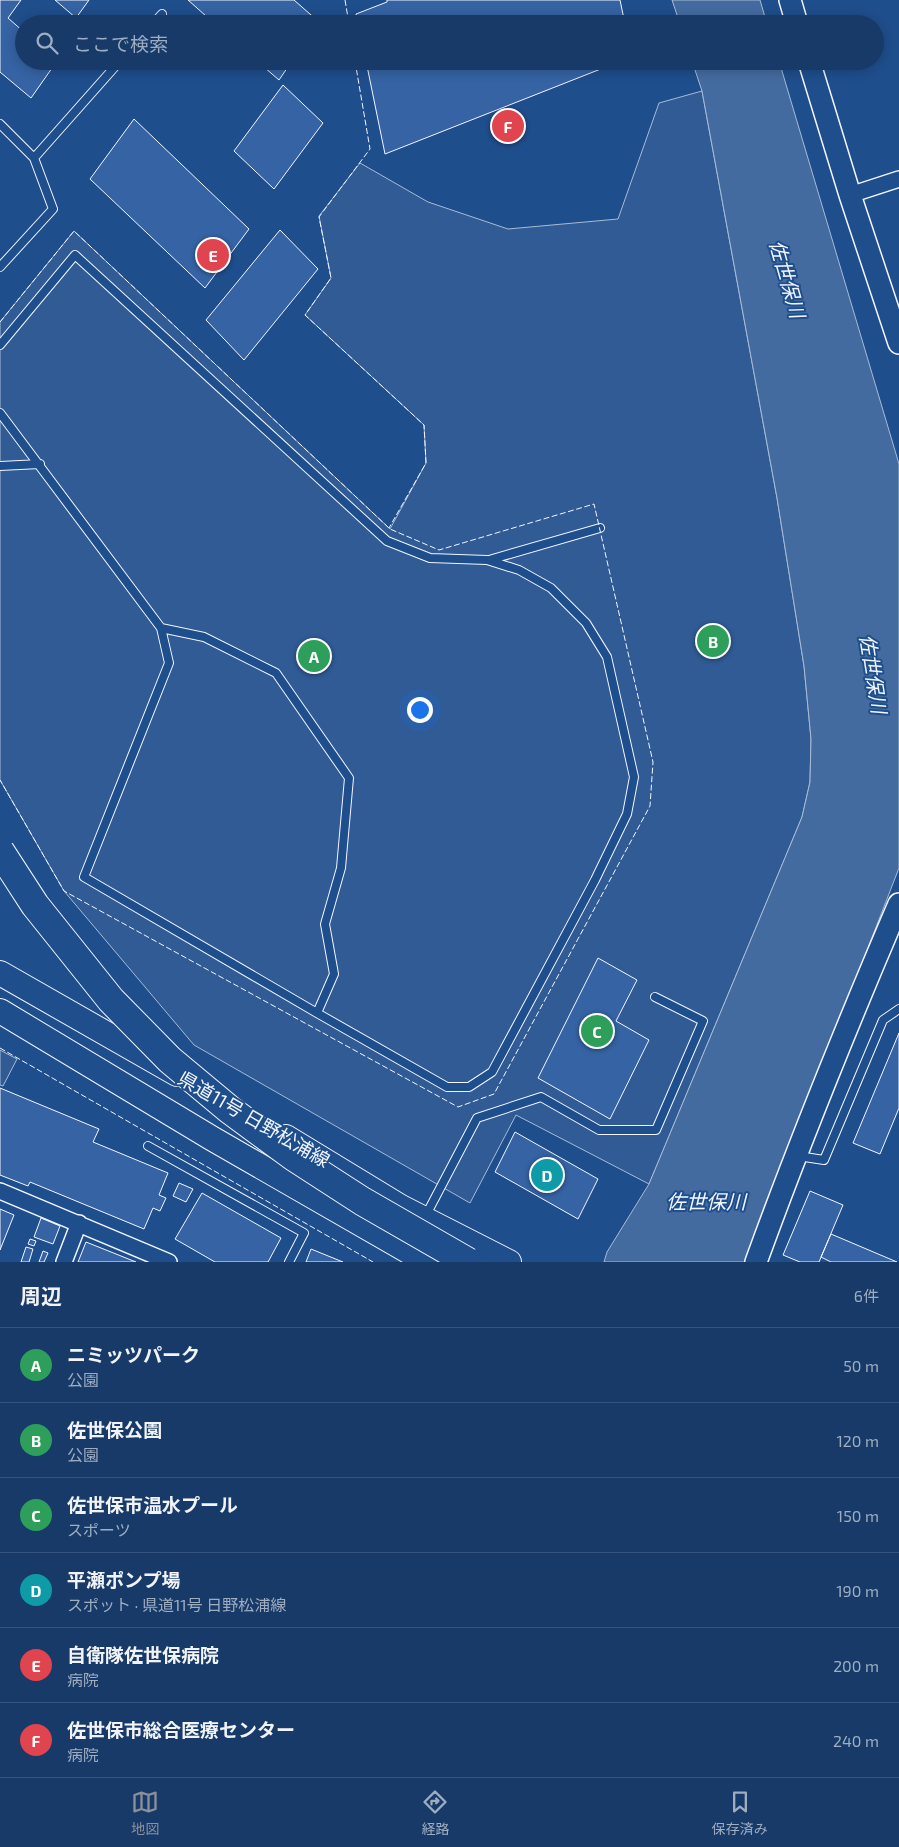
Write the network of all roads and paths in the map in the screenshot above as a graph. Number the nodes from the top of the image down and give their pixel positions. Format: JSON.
{"nodes":[{"id":1,"x":790,"y":0,"type":"edge"},
{"id":2,"x":794,"y":15,"type":"edge"},
{"id":3,"x":112,"y":70,"type":"edge"},
{"id":4,"x":812,"y":70,"type":"edge"},
{"id":5,"x":0,"y":124,"type":"edge"},
{"id":6,"x":34,"y":158,"type":"junction"},
{"id":7,"x":899,"y":179,"type":"edge"},
{"id":8,"x":850,"y":195,"type":"junction"},
{"id":9,"x":0,"y":267,"type":"edge"},
{"id":10,"x":899,"y":343,"type":"edge"},
{"id":11,"x":0,"y":345,"type":"edge"},
{"id":12,"x":0,"y":412,"type":"edge"},
{"id":13,"x":40,"y":464,"type":"junction"},
{"id":14,"x":0,"y":466,"type":"edge"},
{"id":15,"x":600,"y":528,"type":"dead end"},
{"id":16,"x":487,"y":560,"type":"junction"},
{"id":17,"x":161,"y":628,"type":"junction"},
{"id":18,"x":0,"y":851,"type":"edge"},
{"id":19,"x":899,"y":904,"type":"edge"},
{"id":20,"x":0,"y":974,"type":"edge"},
{"id":21,"x":656,"y":997,"type":"dead end"},
{"id":22,"x":899,"y":1009,"type":"edge"},
{"id":23,"x":0,"y":1011,"type":"edge"},
{"id":24,"x":317,"y":1013,"type":"junction"},
{"id":25,"x":148,"y":1146,"type":"dead end"},
{"id":26,"x":795,"y":1155,"type":"junction"},
{"id":27,"x":0,"y":1191,"type":"edge"},
{"id":28,"x":424,"y":1219,"type":"junction"},
{"id":29,"x":79,"y":1223,"type":"junction"},
{"id":30,"x":64,"y":1262,"type":"edge"},
{"id":31,"x":169,"y":1262,"type":"edge"},
{"id":32,"x":290,"y":1262,"type":"edge"},
{"id":33,"x":426,"y":1262,"type":"edge"},
{"id":34,"x":468,"y":1262,"type":"edge"},
{"id":35,"x":509,"y":1262,"type":"edge"},
{"id":36,"x":756,"y":1262,"type":"edge"}],
"edges":[{"from":1,"to":2,"type":"street"},
{"from":3,"to":6,"type":"lane"},
{"from":4,"to":8,"type":"street"},
{"from":5,"to":6,"type":"lane"},
{"from":6,"to":9,"type":"lane"},
{"from":7,"to":8,"type":"street"},
{"from":8,"to":10,"type":"street"},
{"from":11,"to":16,"type":"lane"},
{"from":12,"to":13,"type":"lane"},
{"from":13,"to":14,"type":"lane"},
{"from":13,"to":17,"type":"lane"},
{"from":15,"to":16,"type":"lane"},
{"from":16,"to":24,"type":"lane"},
{"from":17,"to":24,"type":"lane"},
{"from":17,"to":24,"type":"lane"},
{"from":18,"to":34,"type":"highway","bridge":true},
{"from":19,"to":26,"type":"street"},
{"from":20,"to":28,"type":"main road","name":"県道11号 日野松浦線"},
{"from":21,"to":28,"type":"lane"},
{"from":22,"to":26,"type":"lane"},
{"from":23,"to":33,"type":"main road","name":"県道11号 日野松浦線"},
{"from":25,"to":32,"type":"lane"},
{"from":26,"to":36,"type":"street"},
{"from":27,"to":29,"type":"street"},
{"from":28,"to":35,"type":"main road","name":"県道11号 日野松浦線"},
{"from":29,"to":30,"type":"street"},
{"from":29,"to":31,"type":"street"}]}
